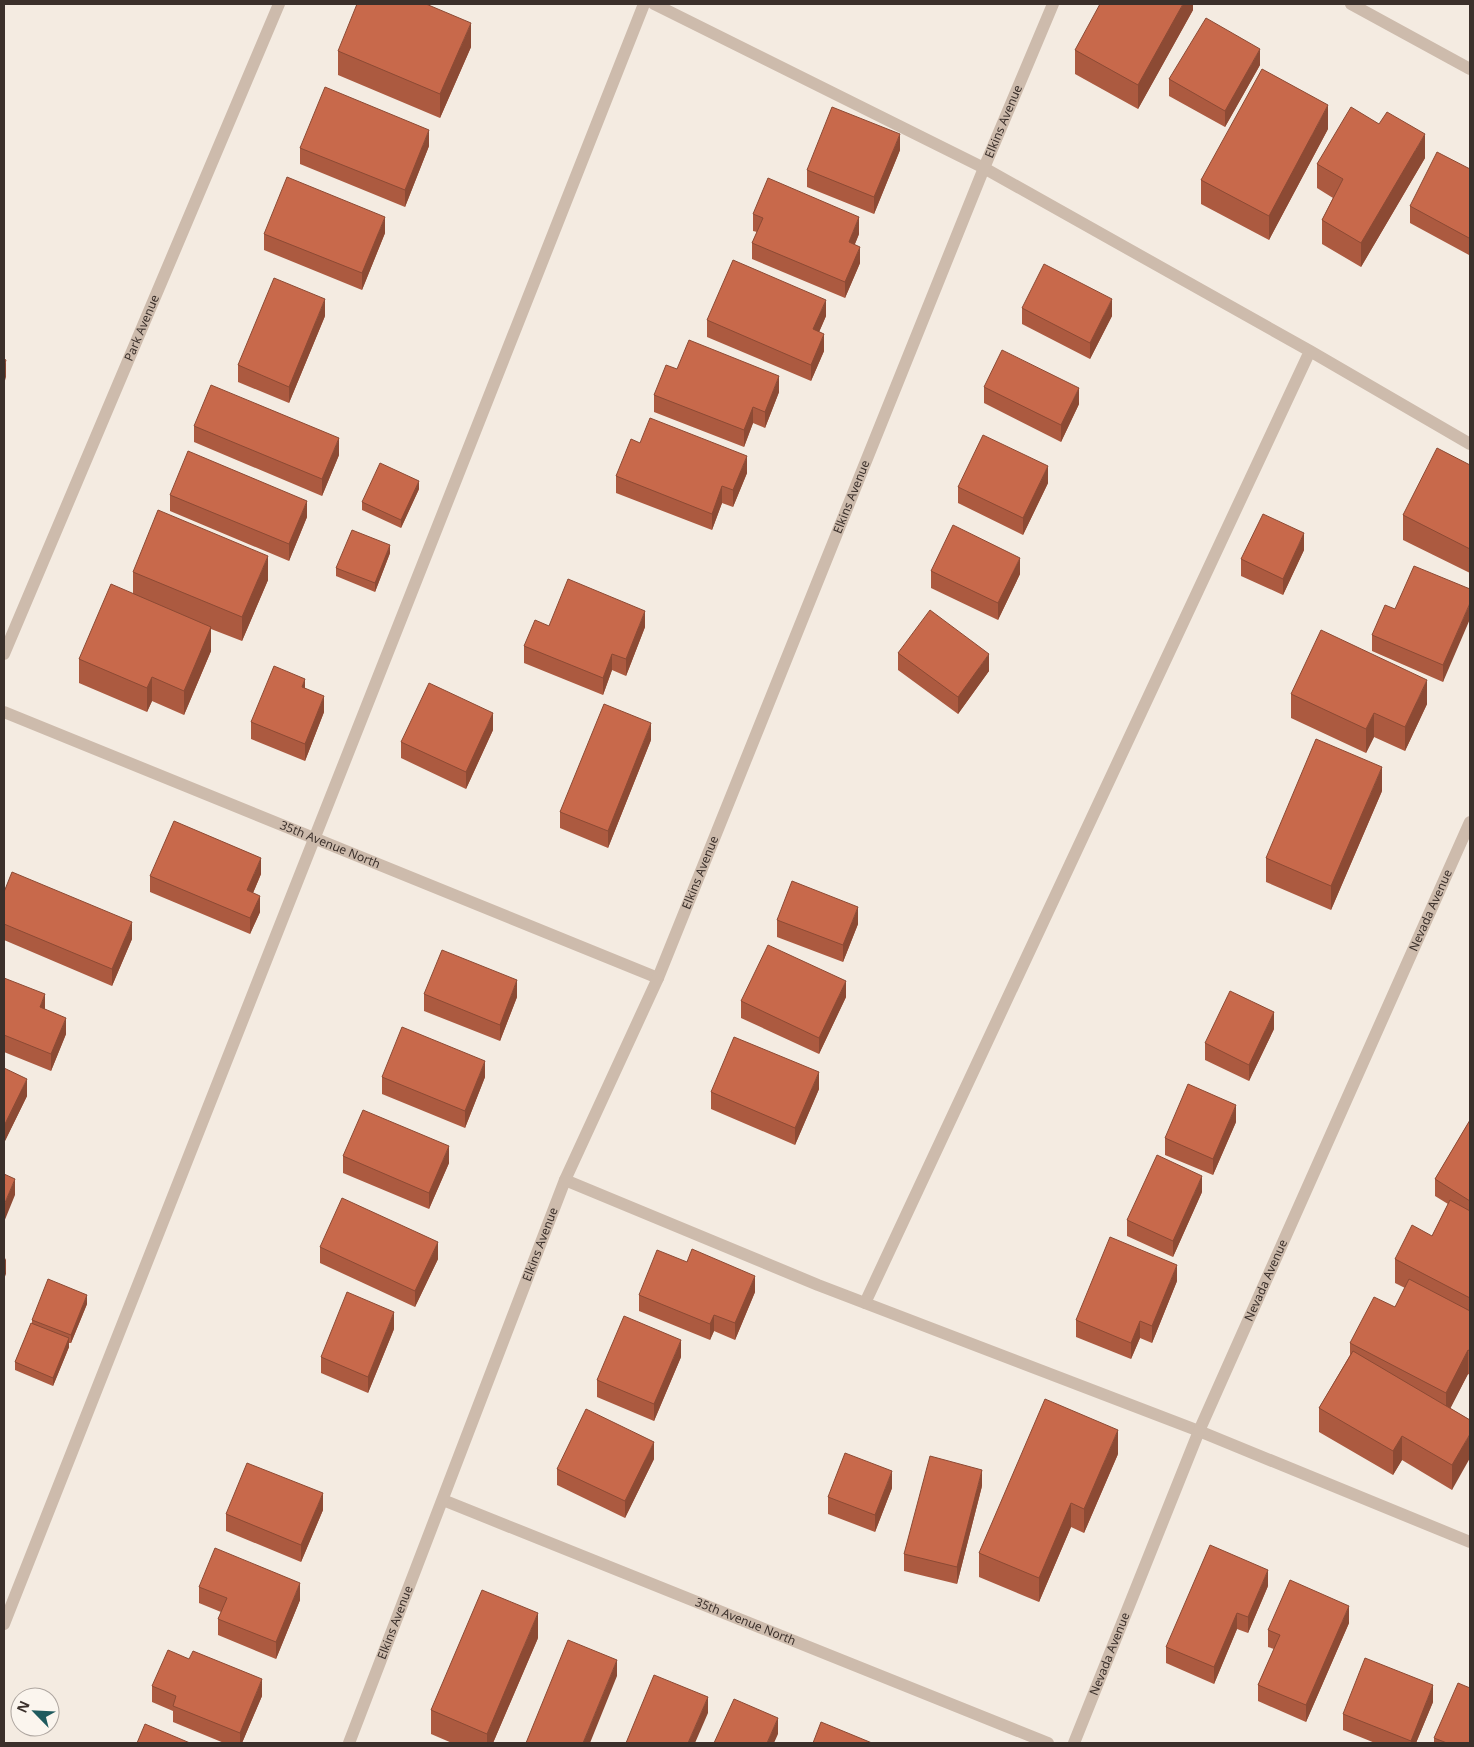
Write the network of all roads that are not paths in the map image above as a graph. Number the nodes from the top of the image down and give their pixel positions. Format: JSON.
{"nodes":[{"id":1,"x":279,"y":4,"type":"edge"},
{"id":2,"x":644,"y":4,"type":"edge"},
{"id":3,"x":654,"y":4,"type":"edge"},
{"id":4,"x":1053,"y":4,"type":"edge"},
{"id":5,"x":1351,"y":4,"type":"edge"},
{"id":6,"x":1470,"y":69,"type":"edge"},
{"id":7,"x":984,"y":168,"type":"junction"},
{"id":8,"x":1310,"y":352,"type":"junction"},
{"id":9,"x":1470,"y":444,"type":"edge"},
{"id":10,"x":4,"y":654,"type":"edge"},
{"id":11,"x":4,"y":712,"type":"edge"},
{"id":12,"x":1470,"y":822,"type":"edge"},
{"id":13,"x":314,"y":838,"type":"junction"},
{"id":14,"x":658,"y":978,"type":"junction"},
{"id":15,"x":565,"y":1180,"type":"junction"},
{"id":16,"x":865,"y":1303,"type":"junction"},
{"id":17,"x":1199,"y":1431,"type":"junction"},
{"id":18,"x":443,"y":1500,"type":"junction"},
{"id":19,"x":1470,"y":1542,"type":"edge"},
{"id":20,"x":4,"y":1624,"type":"edge"},
{"id":21,"x":348,"y":1743,"type":"edge"},
{"id":22,"x":1048,"y":1743,"type":"edge"},
{"id":23,"x":1074,"y":1743,"type":"edge"}],
"edges":[{"from":1,"to":10,"type":"street","name":"Park Avenue"},
{"from":2,"to":13,"type":"street"},
{"from":3,"to":7,"type":"street"},
{"from":4,"to":7,"type":"street","name":"Elkins Avenue"},
{"from":5,"to":6,"type":"street"},
{"from":7,"to":8,"type":"street"},
{"from":7,"to":14,"type":"street","name":"Elkins Avenue"},
{"from":8,"to":9,"type":"street"},
{"from":8,"to":16,"type":"street"},
{"from":11,"to":13,"type":"street","name":"35th Avenue North"},
{"from":12,"to":17,"type":"street","name":"Nevada Avenue"},
{"from":13,"to":14,"type":"street","name":"35th Avenue North"},
{"from":13,"to":20,"type":"street"},
{"from":14,"to":15,"type":"street","name":"Elkins Avenue"},
{"from":15,"to":16,"type":"street"},
{"from":15,"to":18,"type":"street","name":"Elkins Avenue"},
{"from":16,"to":17,"type":"street"},
{"from":17,"to":19,"type":"street"},
{"from":17,"to":23,"type":"street","name":"Nevada Avenue"},
{"from":18,"to":21,"type":"street","name":"Elkins Avenue"},
{"from":18,"to":22,"type":"street","name":"35th Avenue North"}]}
